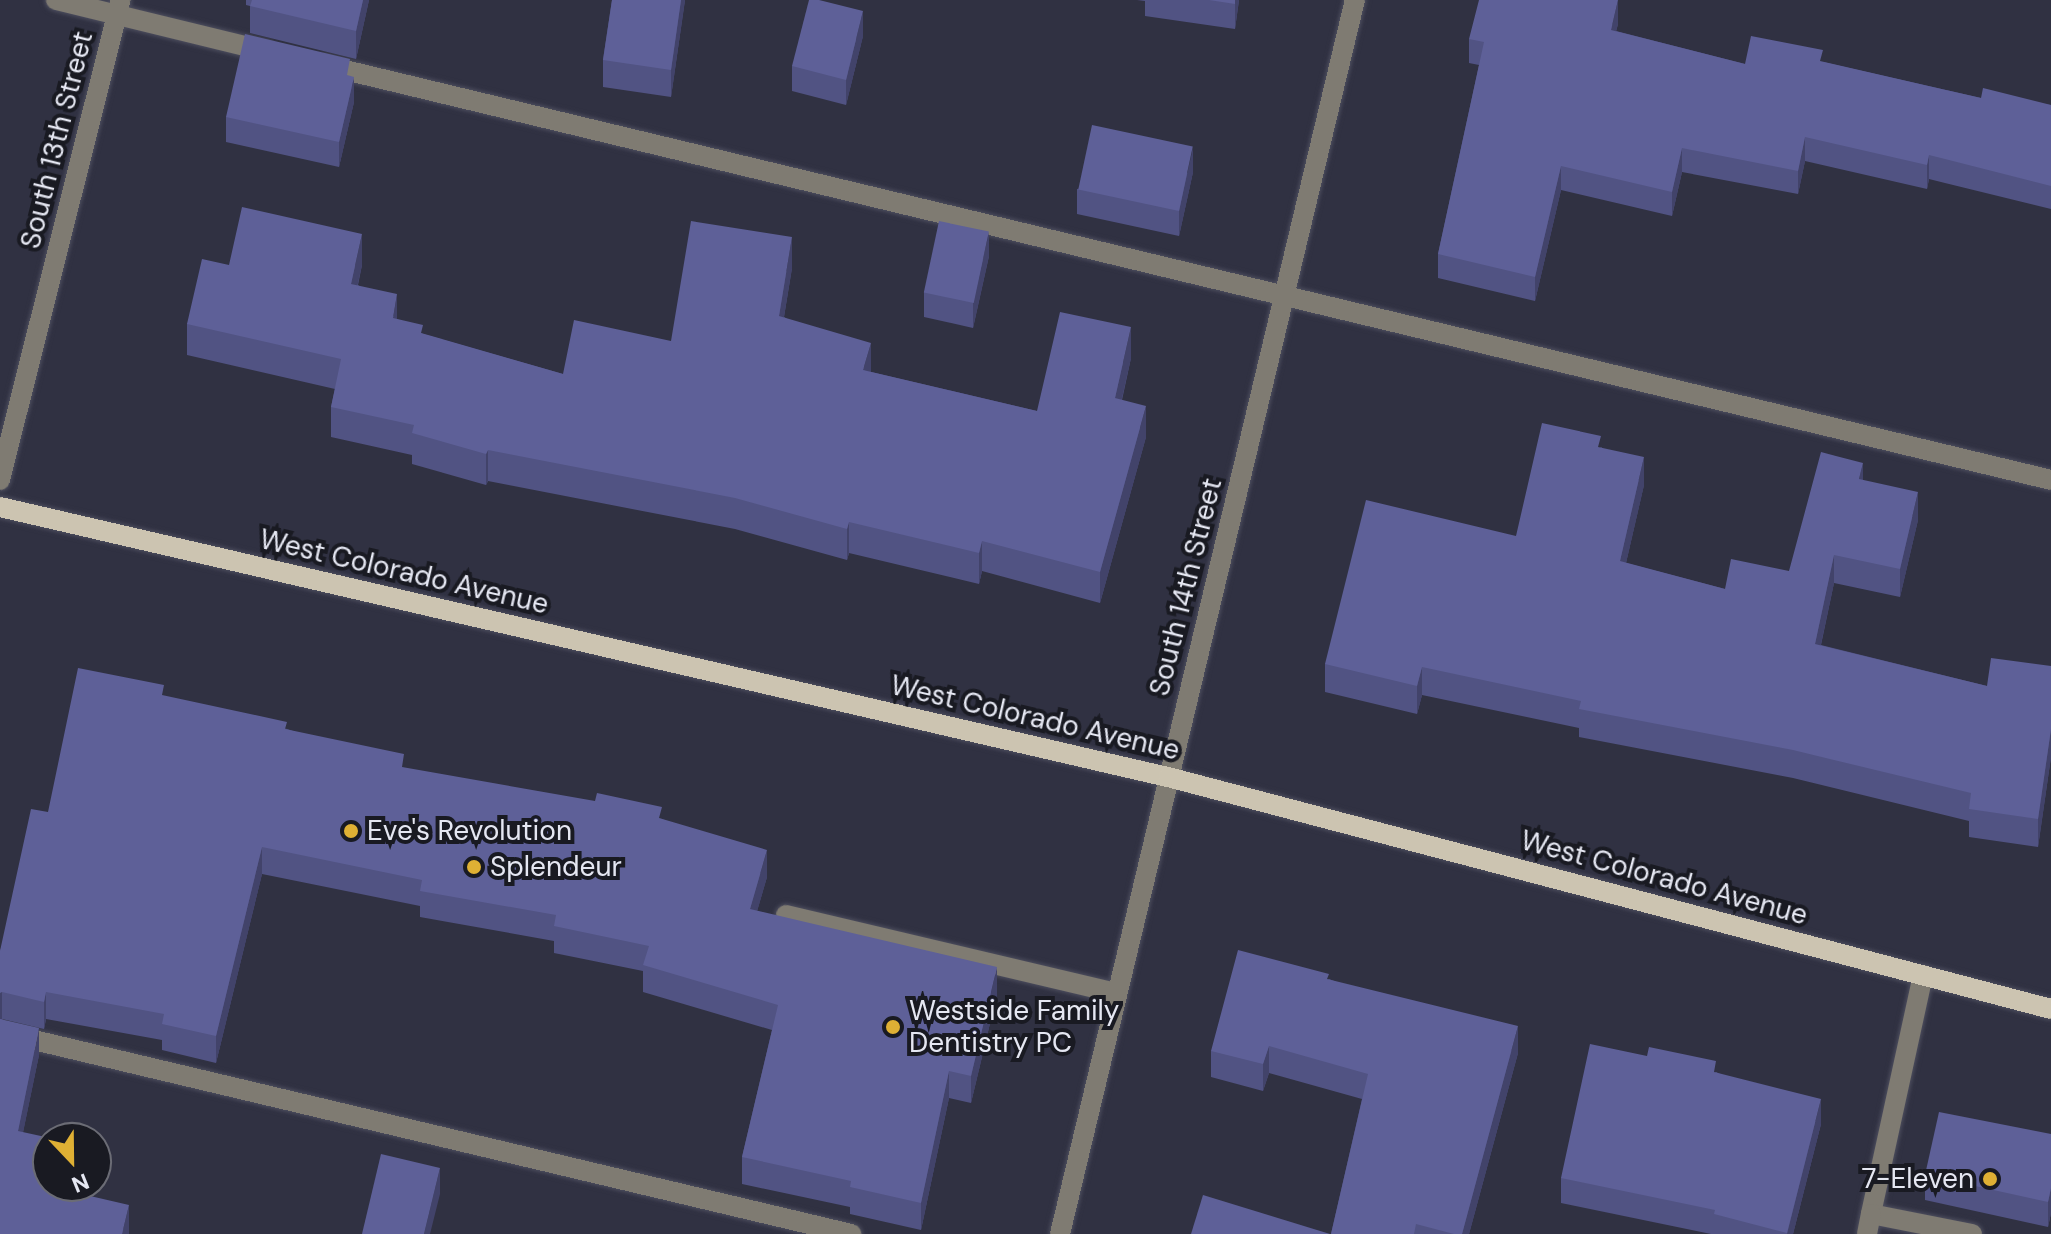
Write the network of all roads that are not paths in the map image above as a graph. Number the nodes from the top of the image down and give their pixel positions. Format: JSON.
{"nodes":[{"id":1,"x":56,"y":0,"type":"edge"},
{"id":2,"x":1355,"y":0,"type":"edge"},
{"id":3,"x":119,"y":7,"type":"edge"},
{"id":4,"x":1284,"y":297,"type":"junction"},
{"id":5,"x":0,"y":480,"type":"edge"},
{"id":6,"x":2051,"y":480,"type":"edge"},
{"id":7,"x":0,"y":507,"type":"edge"},
{"id":8,"x":1168,"y":777,"type":"junction"},
{"id":9,"x":786,"y":915,"type":"edge"},
{"id":10,"x":1923,"y":975,"type":"junction"},
{"id":11,"x":1117,"y":993,"type":"junction"},
{"id":12,"x":2051,"y":1009,"type":"edge"},
{"id":13,"x":0,"y":1032,"type":"edge"},
{"id":14,"x":1869,"y":1224,"type":"edge"},
{"id":15,"x":851,"y":1234,"type":"edge"},
{"id":16,"x":1060,"y":1234,"type":"edge"},
{"id":17,"x":1972,"y":1234,"type":"edge"}],
"edges":[{"from":1,"to":3,"type":"street"},
{"from":2,"to":4,"type":"street","name":"South 14th Street"},
{"from":3,"to":4,"type":"street"},
{"from":3,"to":5,"type":"street","name":"South 13th Street"},
{"from":4,"to":6,"type":"street"},
{"from":4,"to":8,"type":"street","name":"South 14th Street"},
{"from":7,"to":8,"type":"main road","name":"West Colorado Avenue"},
{"from":8,"to":10,"type":"main road","name":"West Colorado Avenue"},
{"from":8,"to":11,"type":"street","name":"South 14th Street"},
{"from":9,"to":11,"type":"street"},
{"from":10,"to":12,"type":"main road","name":"West Colorado Avenue"},
{"from":10,"to":14,"type":"street"},
{"from":11,"to":16,"type":"street","name":"South 14th Street"},
{"from":13,"to":15,"type":"street"},
{"from":14,"to":17,"type":"street"}]}
